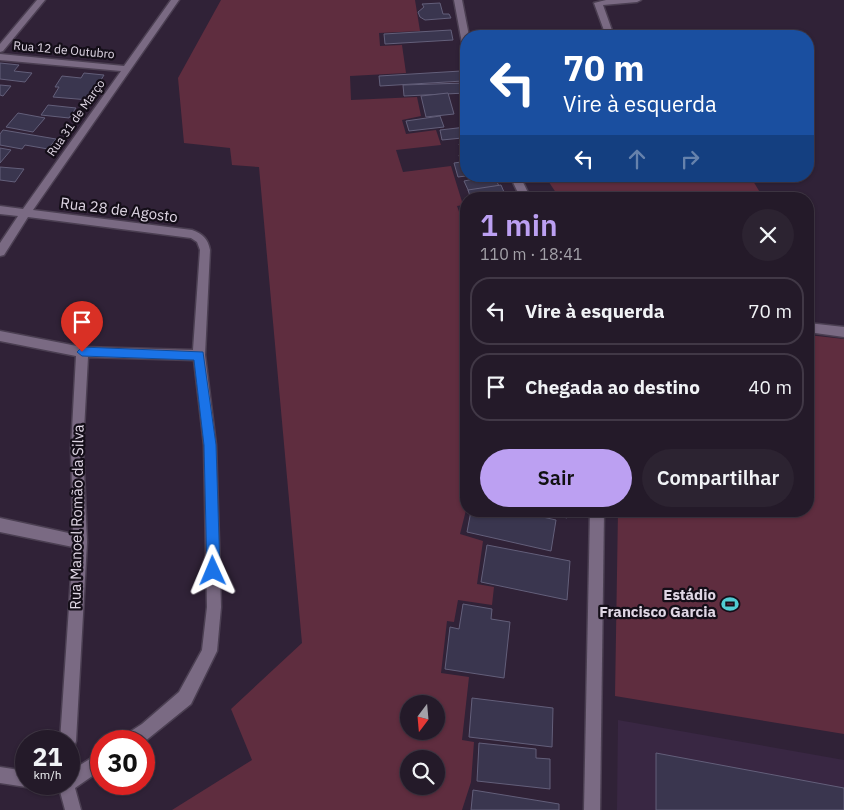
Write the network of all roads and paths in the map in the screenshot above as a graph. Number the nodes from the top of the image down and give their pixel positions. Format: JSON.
{"nodes":[{"id":1,"x":41,"y":0,"type":"edge"},
{"id":2,"x":175,"y":0,"type":"edge"},
{"id":3,"x":458,"y":0,"type":"edge"},
{"id":4,"x":637,"y":0,"type":"edge"},
{"id":5,"x":464,"y":30,"type":"edge"},
{"id":6,"x":608,"y":30,"type":"edge"},
{"id":7,"x":0,"y":49,"type":"edge"},
{"id":8,"x":0,"y":57,"type":"edge"},
{"id":9,"x":126,"y":69,"type":"junction"},
{"id":10,"x":0,"y":210,"type":"edge"},
{"id":11,"x":24,"y":214,"type":"junction"},
{"id":12,"x":0,"y":252,"type":"edge"},
{"id":13,"x":814,"y":329,"type":"edge"},
{"id":14,"x":844,"y":332,"type":"edge"},
{"id":15,"x":0,"y":336,"type":"edge"},
{"id":16,"x":82,"y":352,"type":"junction"},
{"id":17,"x":199,"y":355,"type":"junction"},
{"id":18,"x":597,"y":517,"type":"edge"},
{"id":19,"x":0,"y":525,"type":"edge"},
{"id":20,"x":80,"y":542,"type":"junction"},
{"id":21,"x":69,"y":730,"type":"edge"},
{"id":22,"x":148,"y":730,"type":"edge"},
{"id":23,"x":0,"y":775,"type":"edge"},
{"id":24,"x":15,"y":777,"type":"edge"},
{"id":25,"x":70,"y":795,"type":"edge"},
{"id":26,"x":73,"y":810,"type":"edge"},
{"id":27,"x":592,"y":810,"type":"edge"}],
"edges":[{"from":1,"to":7,"type":"street"},
{"from":2,"to":9,"type":"street","name":"Rua 31 de Março"},
{"from":3,"to":5,"type":"street"},
{"from":4,"to":6,"type":"street"},
{"from":8,"to":9,"type":"street","name":"Rua 12 de Outubro"},
{"from":9,"to":11,"type":"street","name":"Rua 31 de Março"},
{"from":10,"to":11,"type":"street","name":"Rua 28 de Agosto"},
{"from":11,"to":12,"type":"street","name":"Rua 31 de Março"},
{"from":11,"to":17,"type":"street","name":"Rua 28 de Agosto"},
{"from":13,"to":14,"type":"street"},
{"from":15,"to":16,"type":"street"},
{"from":16,"to":17,"type":"street"},
{"from":16,"to":20,"type":"street","name":"Rua Manoel Romão da Silva"},
{"from":17,"to":22,"type":"street"},
{"from":18,"to":27,"type":"street"},
{"from":19,"to":20,"type":"street"},
{"from":20,"to":21,"type":"street","name":"Rua Manoel Romão da Silva"},
{"from":23,"to":24,"type":"street"},
{"from":25,"to":26,"type":"street"}]}
